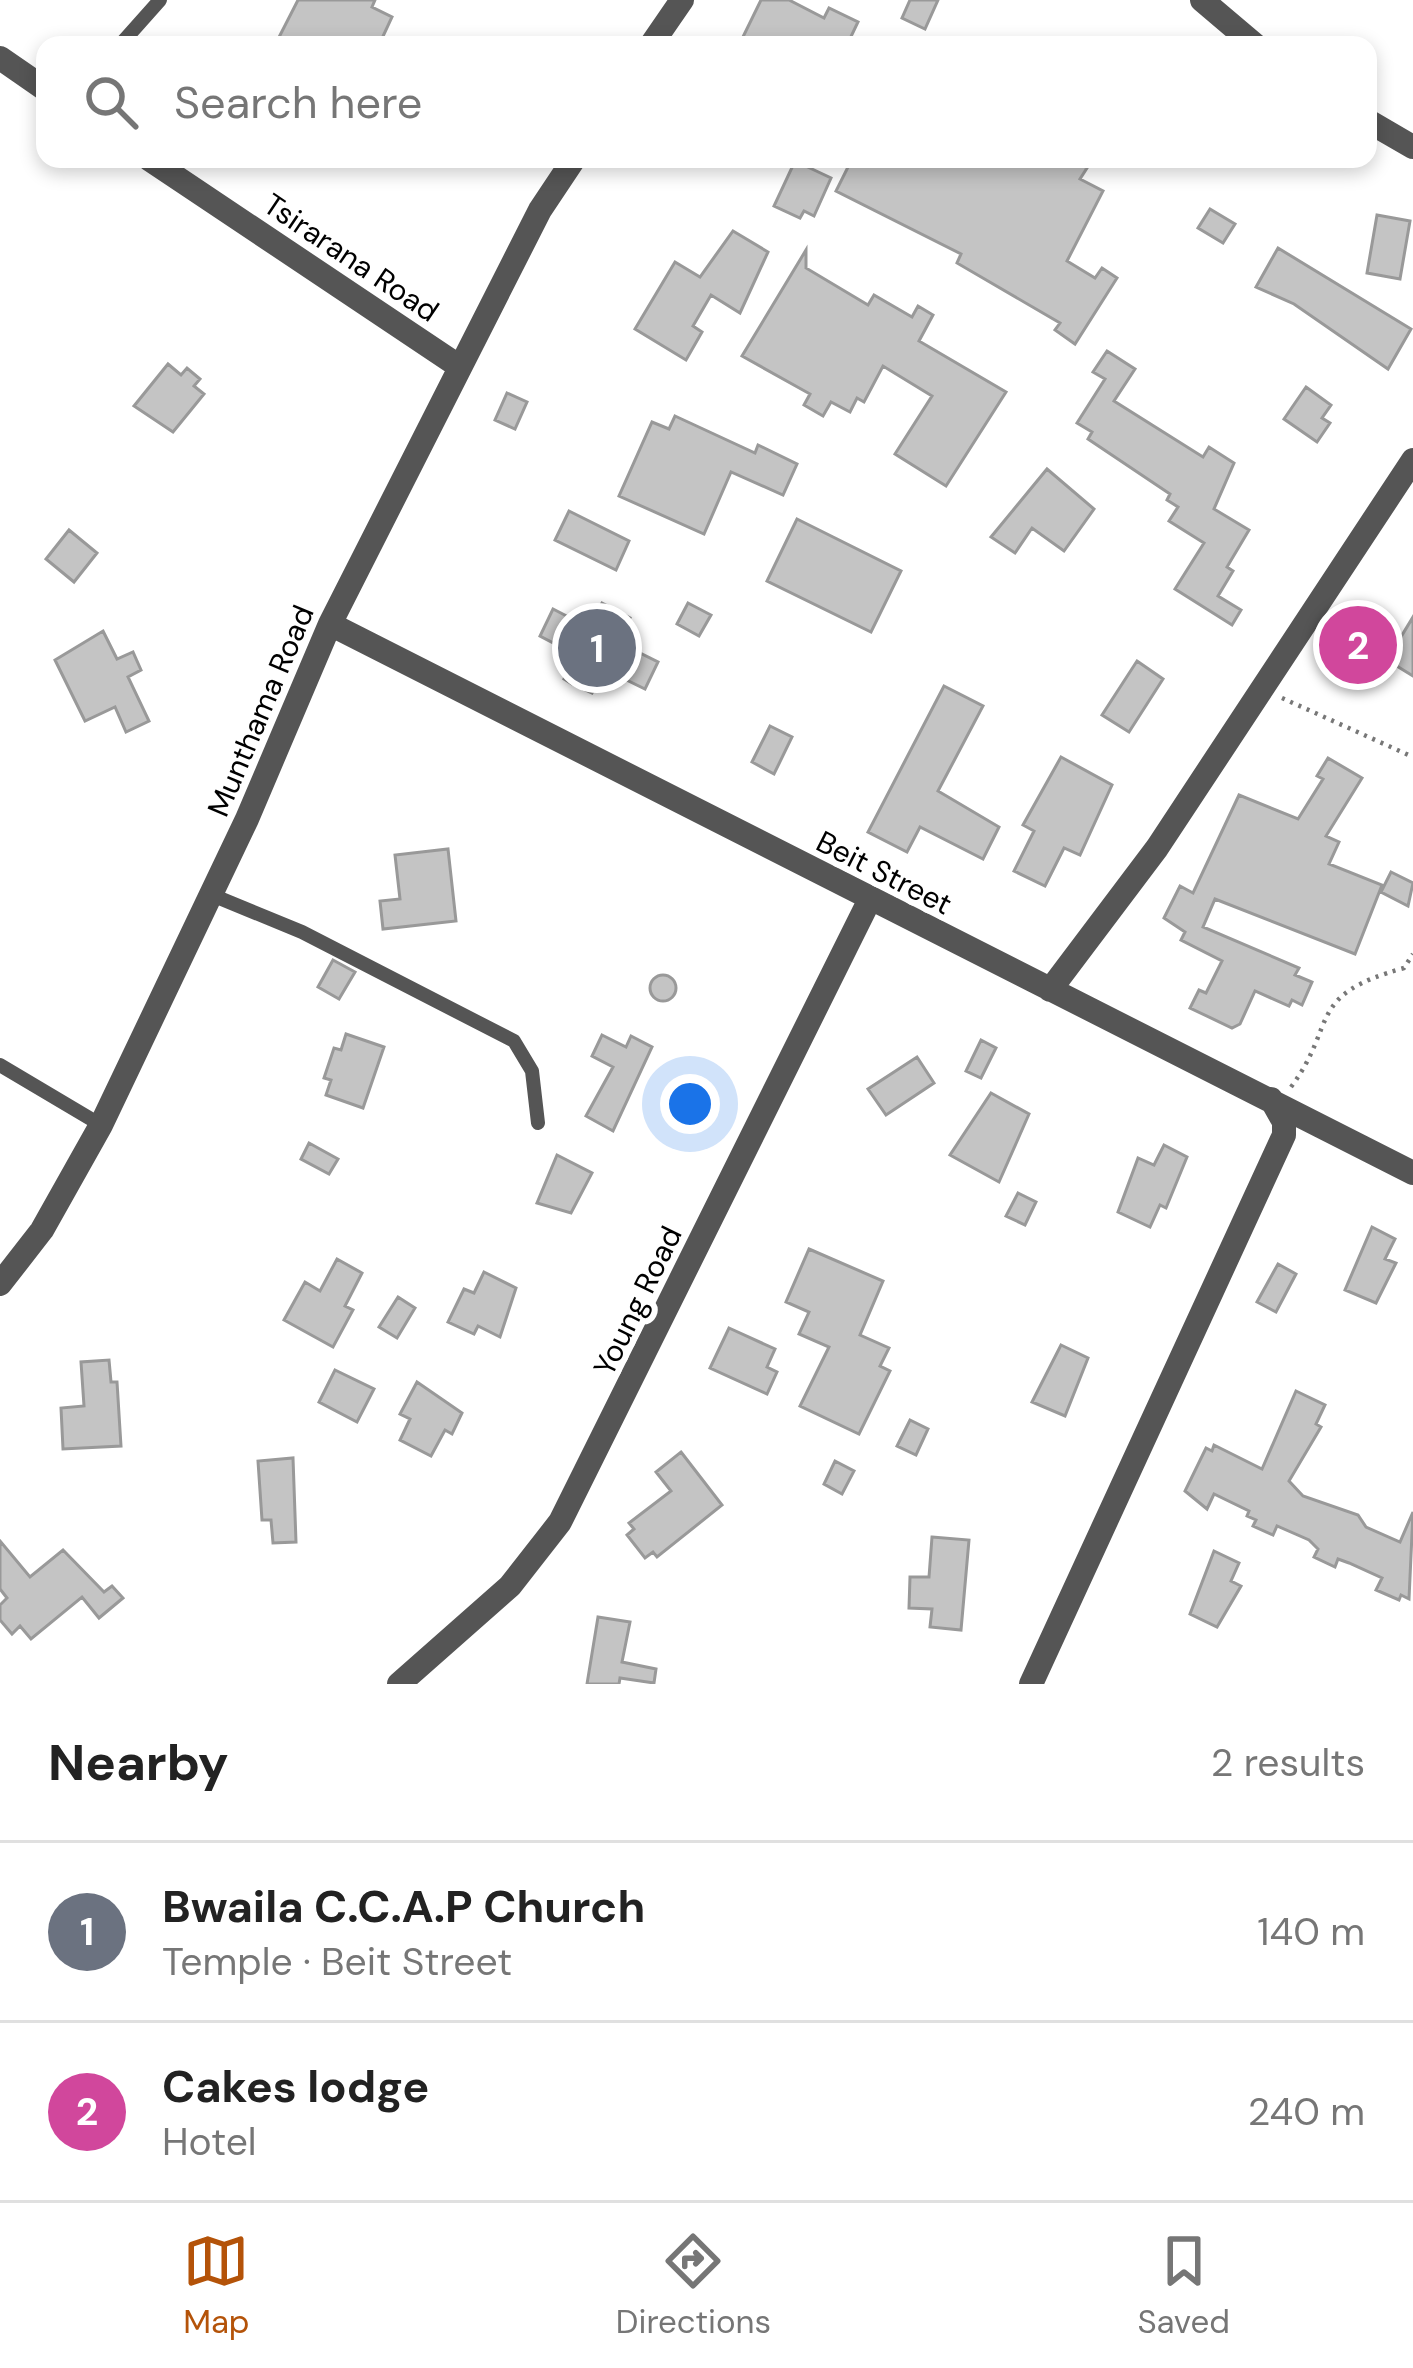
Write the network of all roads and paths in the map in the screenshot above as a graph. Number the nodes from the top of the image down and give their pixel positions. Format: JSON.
{"nodes":[{"id":1,"x":160,"y":0,"type":"edge"},
{"id":2,"x":682,"y":0,"type":"edge"},
{"id":3,"x":1202,"y":0,"type":"edge"},
{"id":4,"x":128,"y":36,"type":"edge"},
{"id":5,"x":657,"y":36,"type":"edge"},
{"id":6,"x":1244,"y":36,"type":"edge"},
{"id":7,"x":0,"y":58,"type":"edge"},
{"id":8,"x":36,"y":83,"type":"edge"},
{"id":9,"x":1377,"y":126,"type":"edge"},
{"id":10,"x":1413,"y":147,"type":"edge"},
{"id":11,"x":162,"y":168,"type":"edge"},
{"id":12,"x":568,"y":168,"type":"edge"},
{"id":13,"x":460,"y":367,"type":"junction"},
{"id":14,"x":1413,"y":460,"type":"edge"},
{"id":15,"x":330,"y":624,"type":"junction"},
{"id":16,"x":1267,"y":685,"type":"junction"},
{"id":17,"x":1413,"y":757,"type":"edge"},
{"id":18,"x":212,"y":895,"type":"junction"},
{"id":19,"x":870,"y":899,"type":"junction"},
{"id":20,"x":1413,"y":954,"type":"edge"},
{"id":21,"x":1050,"y":990,"type":"junction"},
{"id":22,"x":0,"y":1065,"type":"edge"},
{"id":23,"x":1270,"y":1097,"type":"junction"},
{"id":24,"x":538,"y":1123,"type":"dead end"},
{"id":25,"x":101,"y":1125,"type":"junction"},
{"id":26,"x":1413,"y":1173,"type":"edge"},
{"id":27,"x":0,"y":1284,"type":"edge"},
{"id":28,"x":399,"y":1684,"type":"edge"},
{"id":29,"x":1031,"y":1684,"type":"edge"}],
"edges":[{"from":1,"to":4,"type":"lane"},
{"from":2,"to":5,"type":"street"},
{"from":3,"to":6,"type":"street"},
{"from":7,"to":8,"type":"street"},
{"from":9,"to":10,"type":"street"},
{"from":11,"to":13,"type":"street","name":"Tsirarana Road"},
{"from":12,"to":13,"type":"street","name":"Munthama Road"},
{"from":13,"to":15,"type":"street","name":"Munthama Road"},
{"from":14,"to":16,"type":"street"},
{"from":15,"to":18,"type":"street","name":"Munthama Road"},
{"from":15,"to":19,"type":"street","name":"Beit Street"},
{"from":16,"to":17,"type":"path"},
{"from":16,"to":21,"type":"street"},
{"from":18,"to":24,"type":"lane"},
{"from":18,"to":25,"type":"street","name":"Munthama Road"},
{"from":19,"to":21,"type":"street","name":"Beit Street"},
{"from":19,"to":28,"type":"street","name":"Young Road"},
{"from":20,"to":23,"type":"path"},
{"from":21,"to":23,"type":"street","name":"Beit Street"},
{"from":22,"to":25,"type":"lane"},
{"from":23,"to":26,"type":"street","name":"Beit Street"},
{"from":23,"to":29,"type":"street"},
{"from":25,"to":27,"type":"street","name":"Munthama Road"}]}
